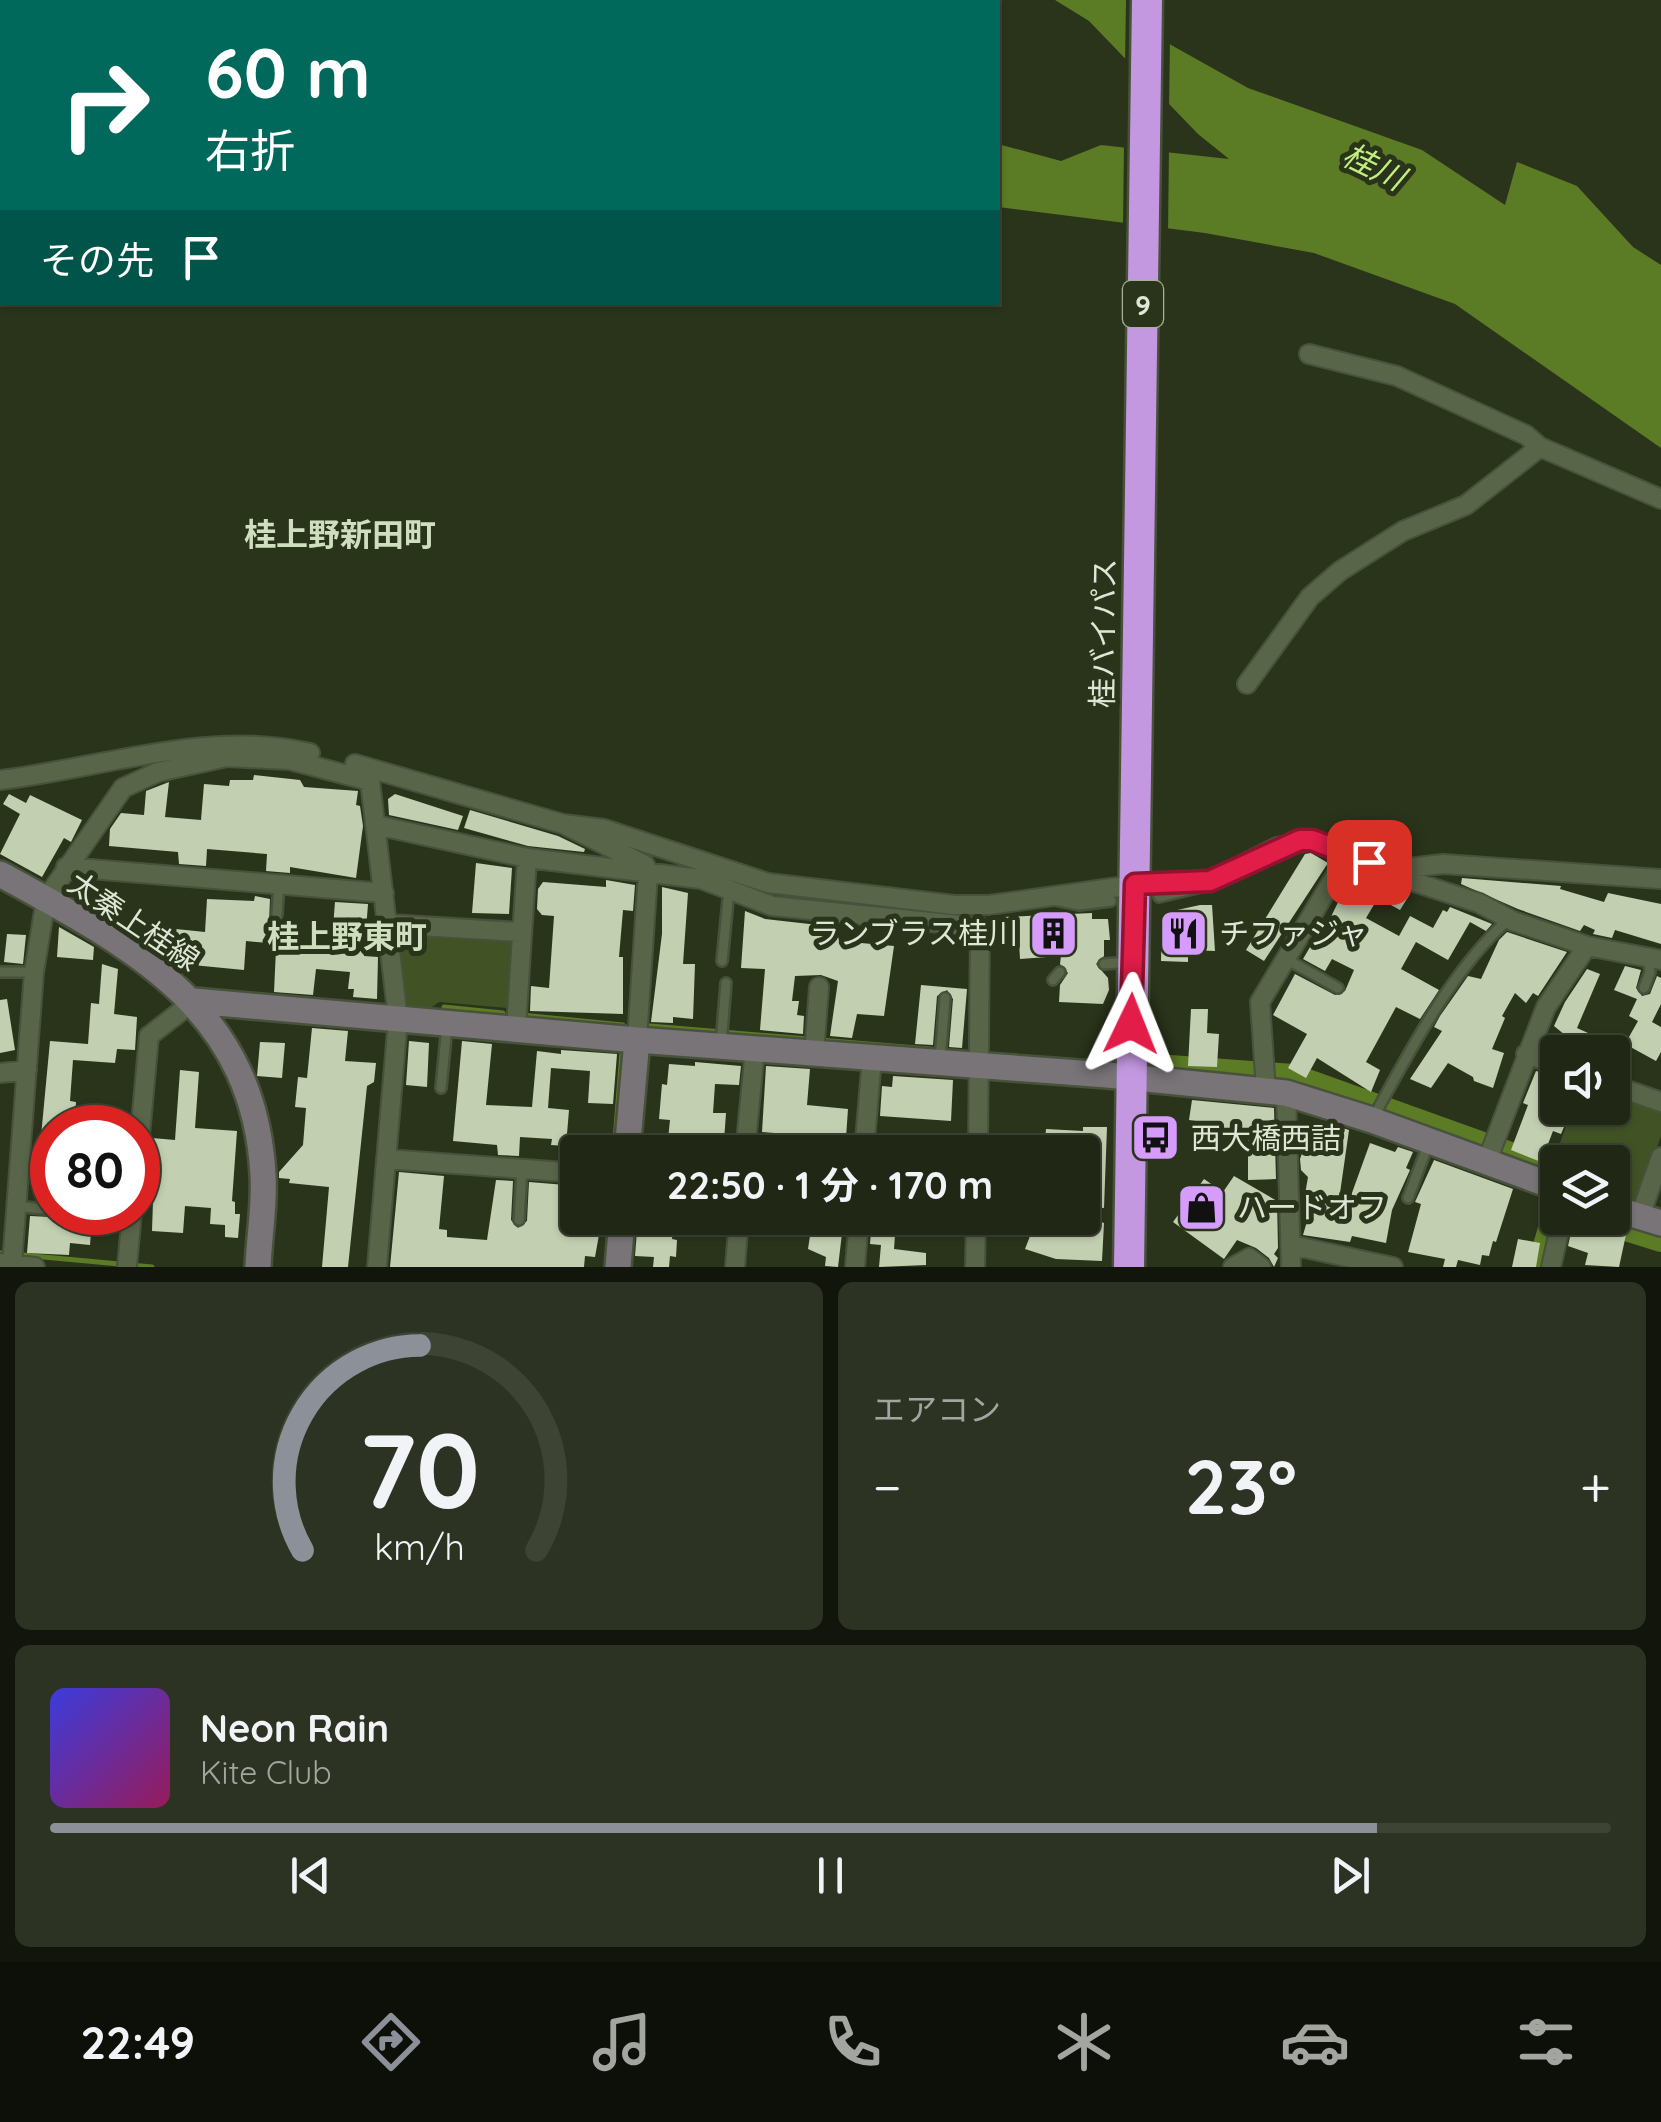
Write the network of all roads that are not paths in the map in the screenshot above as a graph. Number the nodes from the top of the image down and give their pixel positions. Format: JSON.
{"nodes":[{"id":1,"x":1147,"y":0,"type":"edge"},
{"id":2,"x":1308,"y":354,"type":"dead end"},
{"id":3,"x":1540,"y":446,"type":"junction"},
{"id":4,"x":1661,"y":499,"type":"edge"},
{"id":5,"x":1247,"y":684,"type":"dead end"},
{"id":6,"x":0,"y":780,"type":"edge"},
{"id":7,"x":563,"y":824,"type":"junction"},
{"id":8,"x":376,"y":825,"type":"junction"},
{"id":9,"x":1349,"y":854,"type":"junction"},
{"id":10,"x":528,"y":858,"type":"junction"},
{"id":11,"x":66,"y":866,"type":"junction"},
{"id":12,"x":1390,"y":870,"type":"junction"},
{"id":13,"x":0,"y":874,"type":"edge"},
{"id":14,"x":648,"y":874,"type":"junction"},
{"id":15,"x":1661,"y":879,"type":"edge"},
{"id":16,"x":1210,"y":881,"type":"junction"},
{"id":17,"x":280,"y":884,"type":"junction"},
{"id":18,"x":729,"y":890,"type":"junction"},
{"id":19,"x":384,"y":892,"type":"junction"},
{"id":20,"x":1135,"y":894,"type":"junction"},
{"id":21,"x":1047,"y":897,"type":"junction"},
{"id":22,"x":46,"y":899,"type":"junction"},
{"id":23,"x":1508,"y":918,"type":"junction"},
{"id":24,"x":388,"y":924,"type":"junction"},
{"id":25,"x":276,"y":928,"type":"dead end"},
{"id":26,"x":520,"y":932,"type":"junction"},
{"id":27,"x":1587,"y":946,"type":"junction"},
{"id":28,"x":1655,"y":959,"type":"edge"},
{"id":29,"x":1286,"y":960,"type":"junction"},
{"id":30,"x":722,"y":961,"type":"dead end"},
{"id":31,"x":0,"y":972,"type":"edge"},
{"id":32,"x":34,"y":972,"type":"junction"},
{"id":33,"x":726,"y":983,"type":"dead end"},
{"id":34,"x":819,"y":987,"type":"dead end"},
{"id":35,"x":1338,"y":988,"type":"dead end"},
{"id":36,"x":1644,"y":988,"type":"dead end"},
{"id":37,"x":944,"y":998,"type":"dead end"},
{"id":38,"x":194,"y":1001,"type":"junction"},
{"id":39,"x":398,"y":1018,"type":"junction"},
{"id":40,"x":447,"y":1023,"type":"junction"},
{"id":41,"x":516,"y":1029,"type":"junction"},
{"id":42,"x":721,"y":1037,"type":"junction"},
{"id":43,"x":636,"y":1040,"type":"junction"},
{"id":44,"x":815,"y":1044,"type":"junction"},
{"id":45,"x":755,"y":1049,"type":"junction"},
{"id":46,"x":1526,"y":1054,"type":"junction"},
{"id":47,"x":872,"y":1058,"type":"junction"},
{"id":48,"x":1540,"y":1059,"type":"edge"},
{"id":49,"x":940,"y":1064,"type":"junction"},
{"id":50,"x":979,"y":1067,"type":"junction"},
{"id":51,"x":26,"y":1070,"type":"junction"},
{"id":52,"x":0,"y":1074,"type":"edge"},
{"id":53,"x":1131,"y":1077,"type":"junction"},
{"id":54,"x":1271,"y":1084,"type":"junction"},
{"id":55,"x":441,"y":1088,"type":"dead end"},
{"id":56,"x":1630,"y":1091,"type":"edge"},
{"id":57,"x":1661,"y":1102,"type":"edge"},
{"id":58,"x":143,"y":1105,"type":"edge"},
{"id":59,"x":1376,"y":1113,"type":"junction"},
{"id":60,"x":628,"y":1135,"type":"edge"},
{"id":61,"x":747,"y":1135,"type":"edge"},
{"id":62,"x":865,"y":1135,"type":"edge"},
{"id":63,"x":978,"y":1135,"type":"edge"},
{"id":64,"x":1429,"y":1140,"type":"junction"},
{"id":65,"x":1490,"y":1152,"type":"junction"},
{"id":66,"x":1661,"y":1158,"type":"edge"},
{"id":67,"x":386,"y":1159,"type":"junction"},
{"id":68,"x":522,"y":1169,"type":"junction"},
{"id":69,"x":560,"y":1172,"type":"edge"},
{"id":70,"x":1540,"y":1178,"type":"edge"},
{"id":71,"x":1408,"y":1198,"type":"dead end"},
{"id":72,"x":16,"y":1206,"type":"junction"},
{"id":73,"x":30,"y":1208,"type":"edge"},
{"id":74,"x":519,"y":1220,"type":"dead end"},
{"id":75,"x":1650,"y":1220,"type":"edge"},
{"id":76,"x":130,"y":1235,"type":"edge"},
{"id":77,"x":621,"y":1235,"type":"edge"},
{"id":78,"x":738,"y":1235,"type":"edge"},
{"id":79,"x":858,"y":1235,"type":"edge"},
{"id":80,"x":976,"y":1235,"type":"edge"},
{"id":81,"x":1558,"y":1235,"type":"edge"},
{"id":82,"x":1291,"y":1245,"type":"junction"},
{"id":83,"x":6,"y":1264,"type":"edge"},
{"id":84,"x":34,"y":1267,"type":"edge"},
{"id":85,"x":128,"y":1267,"type":"edge"},
{"id":86,"x":258,"y":1267,"type":"edge"},
{"id":87,"x":377,"y":1267,"type":"edge"},
{"id":88,"x":618,"y":1267,"type":"edge"},
{"id":89,"x":735,"y":1267,"type":"edge"},
{"id":90,"x":855,"y":1267,"type":"edge"},
{"id":91,"x":975,"y":1267,"type":"edge"},
{"id":92,"x":1128,"y":1267,"type":"edge"},
{"id":93,"x":1233,"y":1267,"type":"edge"},
{"id":94,"x":1261,"y":1267,"type":"edge"},
{"id":95,"x":1292,"y":1267,"type":"edge"},
{"id":96,"x":1392,"y":1267,"type":"edge"},
{"id":97,"x":1550,"y":1267,"type":"edge"}],
"edges":[{"from":1,"to":20,"type":"highway","name":"桂バイパス","number":"9"},
{"from":2,"to":3,"type":"street"},
{"from":3,"to":4,"type":"street"},
{"from":3,"to":5,"type":"street"},
{"from":6,"to":7,"type":"street"},
{"from":7,"to":14,"type":"street"},
{"from":7,"to":21,"type":"street"},
{"from":8,"to":10,"type":"street"},
{"from":8,"to":11,"type":"street"},
{"from":8,"to":19,"type":"street"},
{"from":9,"to":12,"type":"street"},
{"from":9,"to":16,"type":"street"},
{"from":9,"to":29,"type":"street"},
{"from":10,"to":14,"type":"street"},
{"from":10,"to":26,"type":"street"},
{"from":11,"to":17,"type":"street"},
{"from":11,"to":22,"type":"street"},
{"from":12,"to":15,"type":"street"},
{"from":12,"to":23,"type":"street"},
{"from":13,"to":22,"type":"street","name":"太秦上桂線"},
{"from":14,"to":18,"type":"street"},
{"from":14,"to":43,"type":"street"},
{"from":16,"to":20,"type":"street"},
{"from":16,"to":20,"type":"lane"},
{"from":17,"to":19,"type":"street"},
{"from":17,"to":25,"type":"lane"},
{"from":18,"to":30,"type":"lane"},
{"from":18,"to":50,"type":"street"},
{"from":19,"to":24,"type":"street"},
{"from":20,"to":21,"type":"street"},
{"from":20,"to":21,"type":"lane"},
{"from":20,"to":53,"type":"highway","name":"桂バイパス","number":"9"},
{"from":22,"to":32,"type":"street"},
{"from":22,"to":38,"type":"street","name":"太秦上桂線"},
{"from":23,"to":27,"type":"street"},
{"from":23,"to":59,"type":"lane"},
{"from":24,"to":26,"type":"street"},
{"from":24,"to":39,"type":"street"},
{"from":26,"to":41,"type":"street"},
{"from":27,"to":28,"type":"street"},
{"from":27,"to":46,"type":"street"},
{"from":28,"to":36,"type":"lane"},
{"from":29,"to":35,"type":"lane"},
{"from":29,"to":54,"type":"street"},
{"from":31,"to":32,"type":"lane"},
{"from":32,"to":51,"type":"street"},
{"from":33,"to":42,"type":"lane"},
{"from":34,"to":44,"type":"street"},
{"from":37,"to":49,"type":"lane"},
{"from":38,"to":39,"type":"street"},
{"from":38,"to":58,"type":"street"},
{"from":38,"to":86,"type":"street","name":"太秦上桂線"},
{"from":39,"to":40,"type":"street"},
{"from":39,"to":67,"type":"street"},
{"from":40,"to":41,"type":"street"},
{"from":40,"to":55,"type":"lane"},
{"from":41,"to":43,"type":"street"},
{"from":42,"to":43,"type":"street"},
{"from":42,"to":45,"type":"street"},
{"from":43,"to":60,"type":"street"},
{"from":44,"to":45,"type":"street"},
{"from":44,"to":47,"type":"street"},
{"from":45,"to":61,"type":"street"},
{"from":46,"to":48,"type":"street"},
{"from":46,"to":65,"type":"street"},
{"from":47,"to":49,"type":"street"},
{"from":47,"to":62,"type":"street"},
{"from":49,"to":50,"type":"street"},
{"from":50,"to":53,"type":"street"},
{"from":50,"to":63,"type":"street"},
{"from":51,"to":52,"type":"street"},
{"from":51,"to":72,"type":"street"},
{"from":53,"to":54,"type":"street"},
{"from":53,"to":92,"type":"highway","name":"桂バイパス","number":"9"},
{"from":54,"to":59,"type":"street"},
{"from":54,"to":82,"type":"street"},
{"from":56,"to":57,"type":"street"},
{"from":59,"to":64,"type":"street"},
{"from":64,"to":65,"type":"street"},
{"from":64,"to":71,"type":"lane"},
{"from":65,"to":70,"type":"street"},
{"from":66,"to":75,"type":"street"},
{"from":67,"to":68,"type":"street"},
{"from":67,"to":87,"type":"street"},
{"from":68,"to":69,"type":"street"},
{"from":68,"to":74,"type":"lane"},
{"from":72,"to":73,"type":"lane"},
{"from":72,"to":83,"type":"street"},
{"from":76,"to":85,"type":"street"},
{"from":77,"to":88,"type":"street"},
{"from":78,"to":89,"type":"street"},
{"from":79,"to":90,"type":"street"},
{"from":80,"to":91,"type":"street"},
{"from":81,"to":97,"type":"street"},
{"from":82,"to":95,"type":"street"},
{"from":82,"to":96,"type":"street"},
{"from":83,"to":84,"type":"street"},
{"from":93,"to":94,"type":"street"}]}
